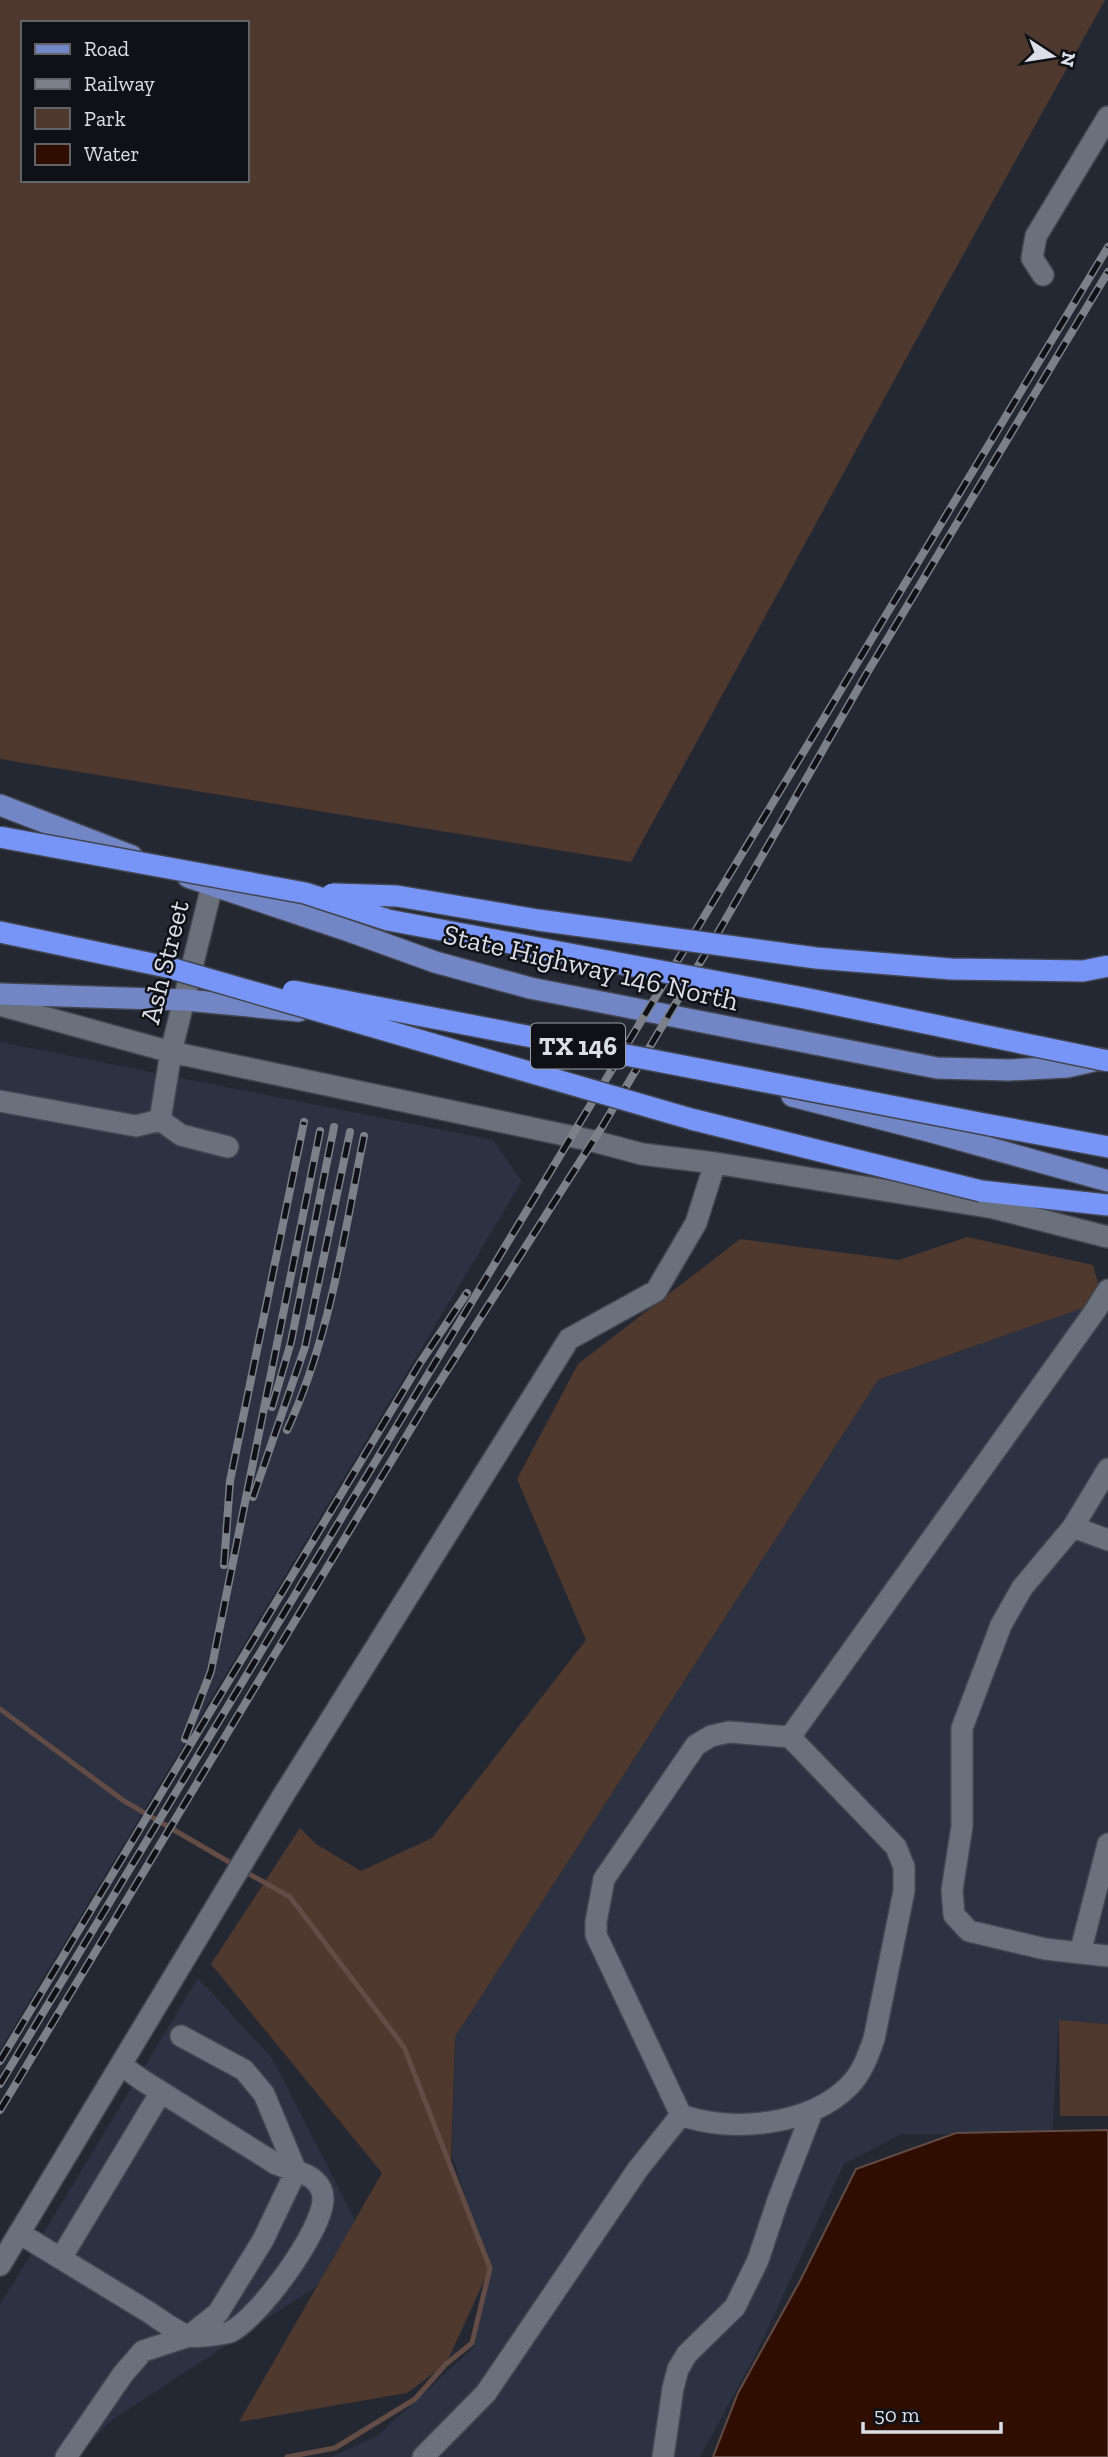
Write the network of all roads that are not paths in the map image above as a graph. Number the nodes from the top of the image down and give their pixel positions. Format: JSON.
{"nodes":[{"id":1,"x":1108,"y":117,"type":"edge"},
{"id":2,"x":1043,"y":275,"type":"dead end"},
{"id":3,"x":0,"y":805,"type":"edge"},
{"id":4,"x":0,"y":837,"type":"edge"},
{"id":5,"x":212,"y":886,"type":"junction"},
{"id":6,"x":305,"y":893,"type":"junction"},
{"id":7,"x":0,"y":932,"type":"edge"},
{"id":8,"x":1108,"y":965,"type":"edge"},
{"id":9,"x":167,"y":967,"type":"junction"},
{"id":10,"x":0,"y":994,"type":"edge"},
{"id":11,"x":186,"y":1000,"type":"junction"},
{"id":12,"x":0,"y":1005,"type":"edge"},
{"id":13,"x":171,"y":1052,"type":"junction"},
{"id":14,"x":1108,"y":1059,"type":"edge"},
{"id":15,"x":0,"y":1101,"type":"edge"},
{"id":16,"x":160,"y":1120,"type":"junction"},
{"id":17,"x":228,"y":1147,"type":"dead end"},
{"id":18,"x":1108,"y":1147,"type":"edge"},
{"id":19,"x":715,"y":1163,"type":"junction"},
{"id":20,"x":1108,"y":1181,"type":"edge"},
{"id":21,"x":1108,"y":1205,"type":"edge"},
{"id":22,"x":1108,"y":1237,"type":"edge"},
{"id":23,"x":1108,"y":1290,"type":"edge"},
{"id":24,"x":1108,"y":1469,"type":"edge"},
{"id":25,"x":1073,"y":1527,"type":"junction"},
{"id":26,"x":1108,"y":1540,"type":"edge"},
{"id":27,"x":790,"y":1737,"type":"junction"},
{"id":28,"x":1108,"y":1844,"type":"edge"},
{"id":29,"x":1080,"y":1953,"type":"junction"},
{"id":30,"x":1108,"y":1956,"type":"edge"},
{"id":31,"x":181,"y":2036,"type":"dead end"},
{"id":32,"x":121,"y":2064,"type":"junction"},
{"id":33,"x":161,"y":2092,"type":"junction"},
{"id":34,"x":812,"y":2112,"type":"junction"},
{"id":35,"x":681,"y":2115,"type":"junction"},
{"id":36,"x":296,"y":2171,"type":"junction"},
{"id":37,"x":19,"y":2233,"type":"junction"},
{"id":38,"x":61,"y":2258,"type":"junction"},
{"id":39,"x":0,"y":2264,"type":"edge"},
{"id":40,"x":189,"y":2336,"type":"junction"},
{"id":41,"x":66,"y":2457,"type":"edge"},
{"id":42,"x":423,"y":2457,"type":"edge"},
{"id":43,"x":663,"y":2457,"type":"edge"}],
"edges":[{"from":1,"to":2,"type":"street"},
{"from":3,"to":5,"type":"main road","name":"State Highway 146 North"},
{"from":4,"to":6,"type":"highway","bridge":true},
{"from":5,"to":11,"type":"street","name":"Ash Street"},
{"from":5,"to":14,"type":"main road","name":"State Highway 146 North"},
{"from":6,"to":8,"type":"highway","bridge":true},
{"from":6,"to":14,"type":"highway","bridge":true},
{"from":7,"to":9,"type":"highway","number":"TX 146"},
{"from":9,"to":18,"type":"highway","number":"TX 146","bridge":true},
{"from":9,"to":21,"type":"highway","bridge":true},
{"from":10,"to":11,"type":"main road"},
{"from":11,"to":13,"type":"street","name":"Ash Street"},
{"from":11,"to":20,"type":"main road"},
{"from":12,"to":13,"type":"street"},
{"from":13,"to":16,"type":"street","name":"Ash Street"},
{"from":13,"to":19,"type":"street"},
{"from":15,"to":16,"type":"street"},
{"from":16,"to":17,"type":"street"},
{"from":19,"to":22,"type":"street"},
{"from":19,"to":32,"type":"street"},
{"from":23,"to":27,"type":"street"},
{"from":24,"to":25,"type":"street"},
{"from":25,"to":26,"type":"street"},
{"from":25,"to":29,"type":"street"},
{"from":27,"to":34,"type":"street"},
{"from":27,"to":35,"type":"street"},
{"from":28,"to":29,"type":"street"},
{"from":29,"to":30,"type":"street"},
{"from":31,"to":36,"type":"street"},
{"from":32,"to":33,"type":"street"},
{"from":32,"to":37,"type":"street"},
{"from":33,"to":36,"type":"street"},
{"from":33,"to":38,"type":"street"},
{"from":34,"to":35,"type":"street"},
{"from":34,"to":43,"type":"street"},
{"from":35,"to":42,"type":"street"},
{"from":36,"to":40,"type":"street"},
{"from":36,"to":40,"type":"street"},
{"from":37,"to":38,"type":"street"},
{"from":37,"to":39,"type":"street"},
{"from":38,"to":40,"type":"street"},
{"from":40,"to":41,"type":"street"}]}
